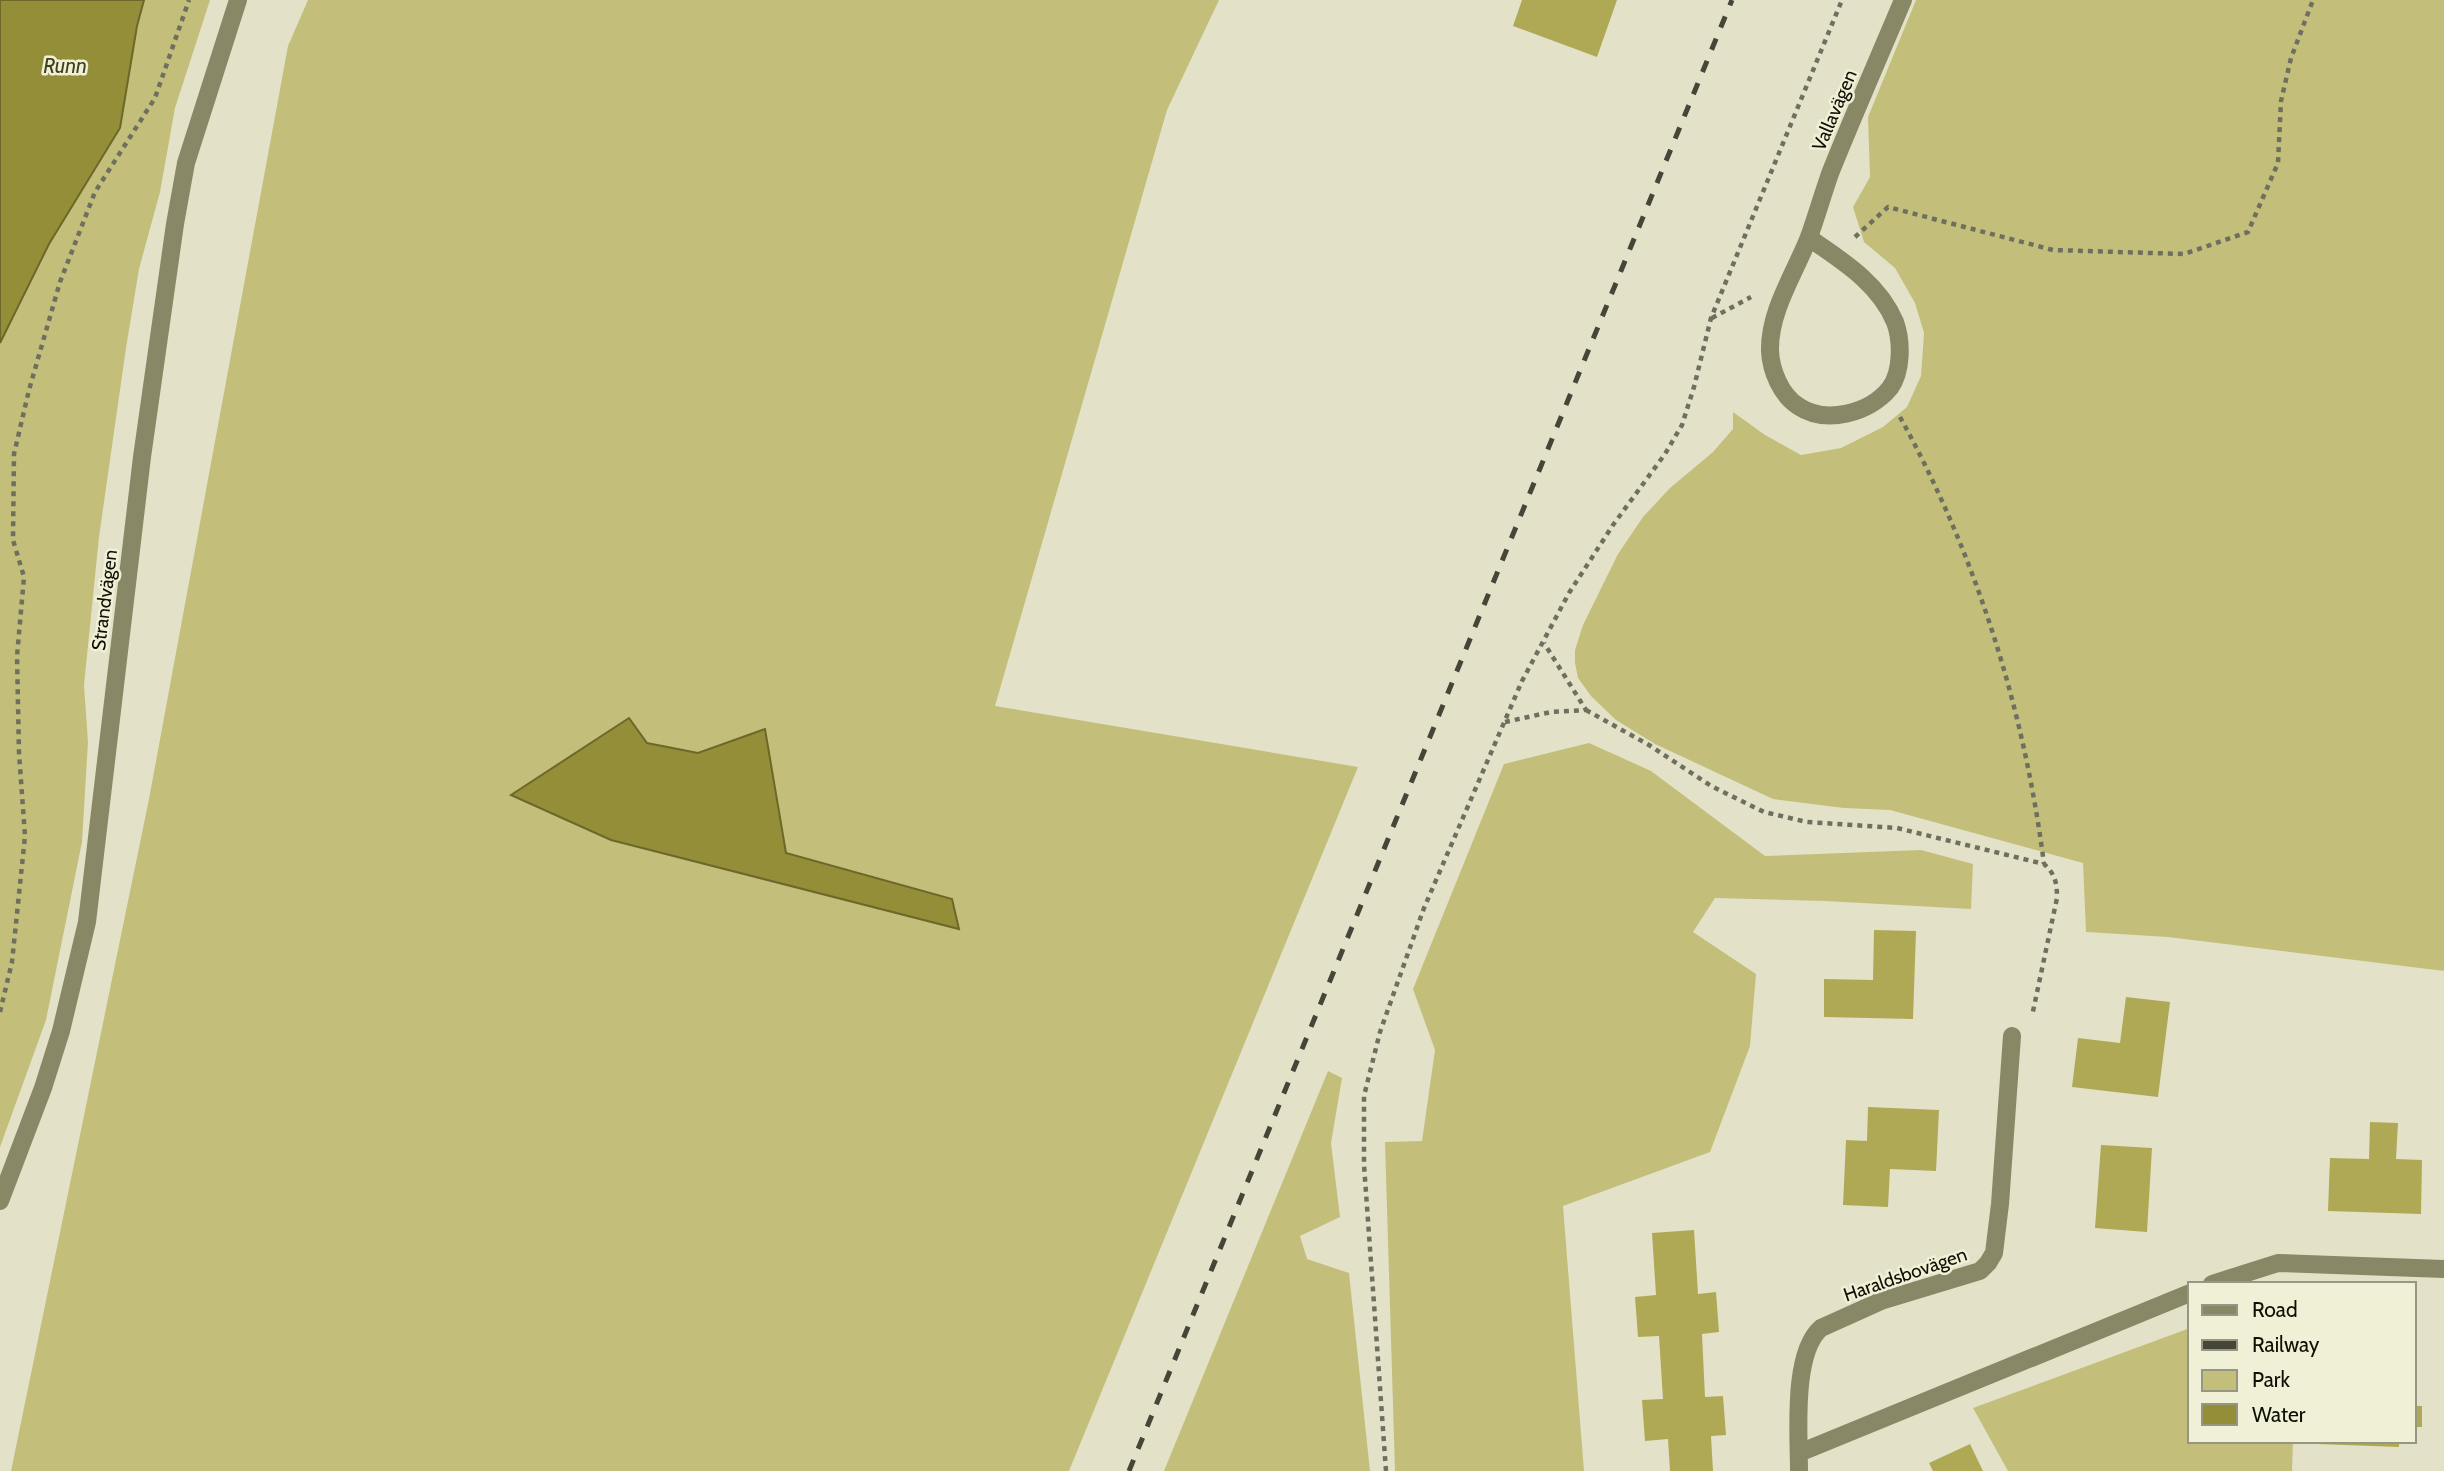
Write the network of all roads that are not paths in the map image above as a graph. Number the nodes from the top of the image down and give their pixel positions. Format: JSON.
{"nodes":[{"id":1,"x":239,"y":0,"type":"edge"},
{"id":2,"x":1903,"y":0,"type":"edge"},
{"id":3,"x":1809,"y":238,"type":"junction"},
{"id":4,"x":2012,"y":1036,"type":"road end"},
{"id":5,"x":0,"y":1201,"type":"edge"},
{"id":6,"x":2444,"y":1269,"type":"edge"},
{"id":7,"x":2217,"y":1282,"type":"edge"},
{"id":8,"x":2188,"y":1294,"type":"edge"},
{"id":9,"x":1799,"y":1452,"type":"junction"},
{"id":10,"x":1799,"y":1471,"type":"edge"}],
"edges":[{"from":1,"to":5,"type":"street","name":"Strandvägen"},
{"from":2,"to":3,"type":"street","name":"Vallavägen"},
{"from":3,"to":3,"type":"street","name":"Vallavägen"},
{"from":4,"to":9,"type":"street","name":"Haraldsbovägen"},
{"from":6,"to":7,"type":"street"},
{"from":8,"to":9,"type":"street"},
{"from":9,"to":10,"type":"street","name":"Haraldsbovägen"}]}
